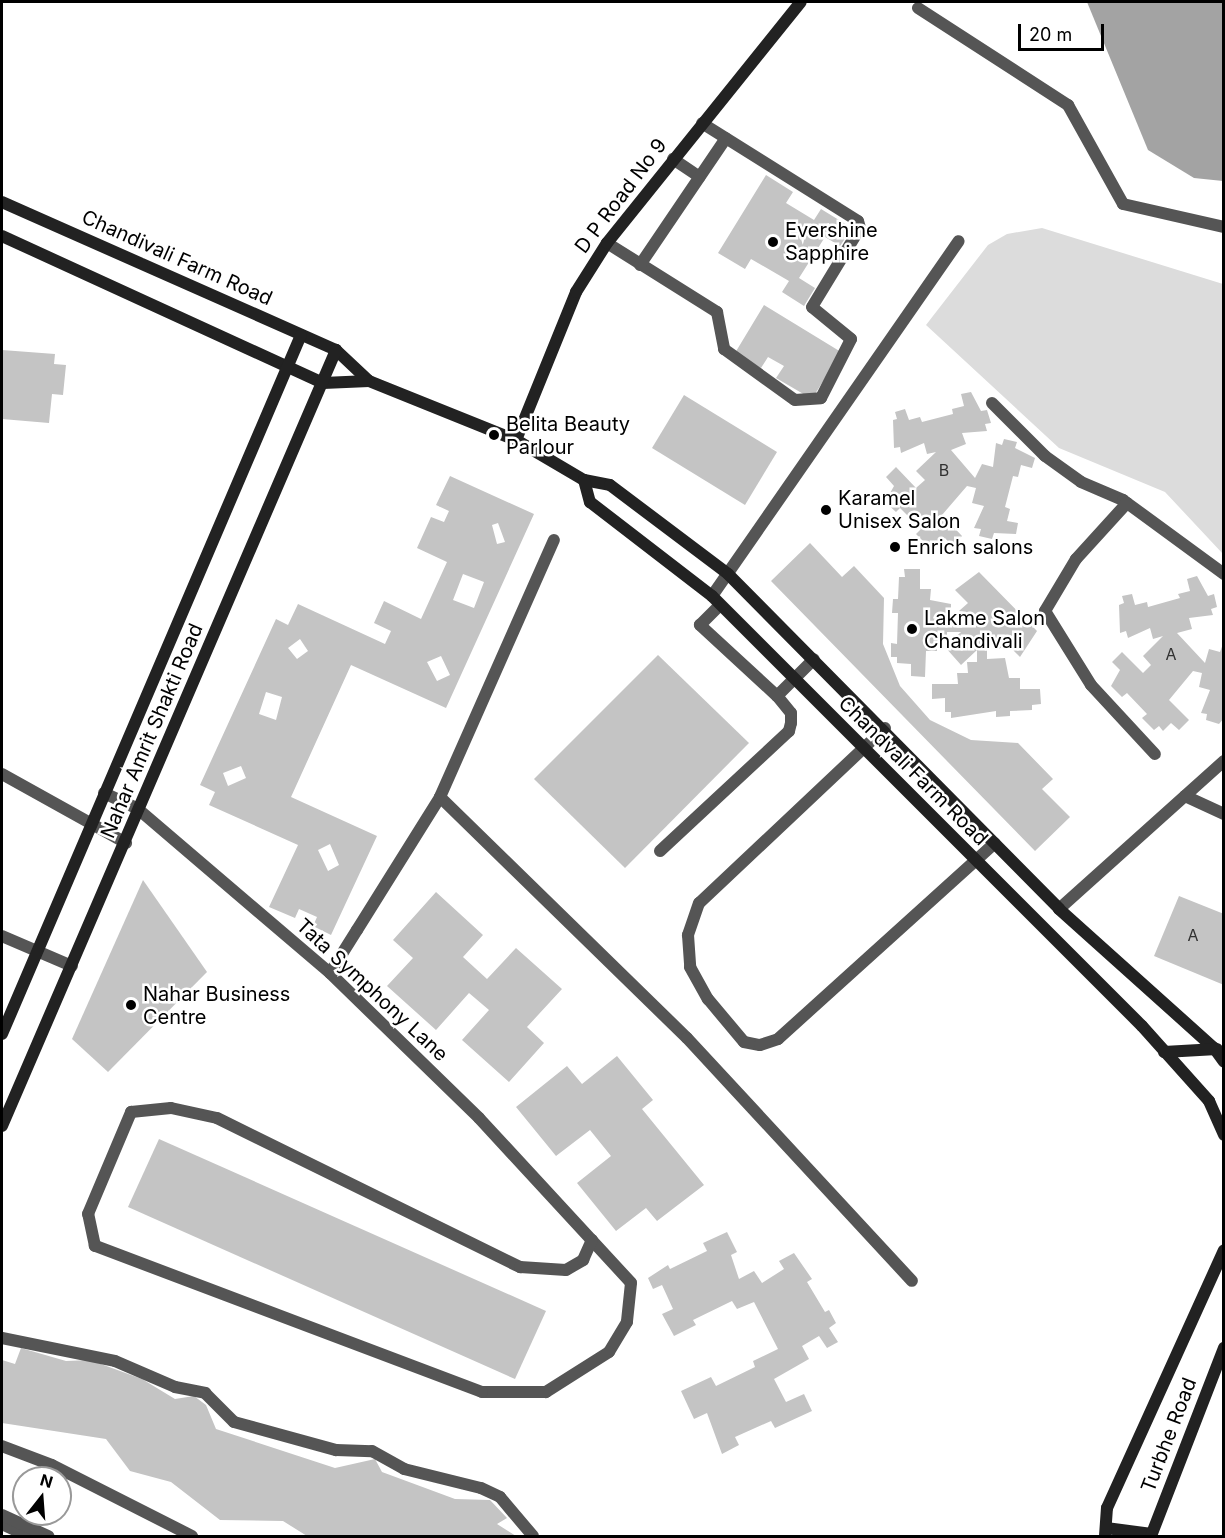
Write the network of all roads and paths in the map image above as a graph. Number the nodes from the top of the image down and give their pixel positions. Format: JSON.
{"nodes":[{"id":1,"x":801,"y":2,"type":"edge"},
{"id":2,"x":918,"y":8,"type":"dead end"},
{"id":3,"x":702,"y":123,"type":"junction"},
{"id":4,"x":726,"y":138,"type":"junction"},
{"id":5,"x":673,"y":159,"type":"junction"},
{"id":6,"x":700,"y":177,"type":"junction"},
{"id":7,"x":2,"y":202,"type":"edge"},
{"id":8,"x":1224,"y":227,"type":"edge"},
{"id":9,"x":2,"y":236,"type":"edge"},
{"id":10,"x":959,"y":241,"type":"dead end"},
{"id":11,"x":607,"y":243,"type":"junction"},
{"id":12,"x":640,"y":265,"type":"junction"},
{"id":13,"x":301,"y":335,"type":"junction"},
{"id":14,"x":336,"y":350,"type":"junction"},
{"id":15,"x":286,"y":368,"type":"junction"},
{"id":16,"x":369,"y":381,"type":"junction"},
{"id":17,"x":323,"y":383,"type":"junction"},
{"id":18,"x":992,"y":403,"type":"dead end"},
{"id":19,"x":516,"y":440,"type":"junction"},
{"id":20,"x":584,"y":480,"type":"junction"},
{"id":21,"x":1127,"y":503,"type":"junction"},
{"id":22,"x":554,"y":540,"type":"dead end"},
{"id":23,"x":728,"y":574,"type":"junction"},
{"id":24,"x":1224,"y":574,"type":"edge"},
{"id":25,"x":716,"y":601,"type":"junction"},
{"id":26,"x":814,"y":658,"type":"junction"},
{"id":27,"x":794,"y":679,"type":"junction"},
{"id":28,"x":777,"y":696,"type":"junction"},
{"id":29,"x":885,"y":728,"type":"junction"},
{"id":30,"x":863,"y":750,"type":"junction"},
{"id":31,"x":1155,"y":754,"type":"dead end"},
{"id":32,"x":1224,"y":761,"type":"edge"},
{"id":33,"x":2,"y":774,"type":"edge"},
{"id":34,"x":104,"y":793,"type":"junction"},
{"id":35,"x":1185,"y":796,"type":"junction"},
{"id":36,"x":440,"y":797,"type":"junction"},
{"id":37,"x":138,"y":809,"type":"junction"},
{"id":38,"x":1224,"y":814,"type":"edge"},
{"id":39,"x":91,"y":823,"type":"junction"},
{"id":40,"x":126,"y":843,"type":"junction"},
{"id":41,"x":995,"y":843,"type":"junction"},
{"id":42,"x":660,"y":851,"type":"dead end"},
{"id":43,"x":975,"y":860,"type":"junction"},
{"id":44,"x":1059,"y":909,"type":"junction"},
{"id":45,"x":2,"y":936,"type":"edge"},
{"id":46,"x":37,"y":950,"type":"junction"},
{"id":47,"x":72,"y":966,"type":"junction"},
{"id":48,"x":330,"y":973,"type":"junction"},
{"id":49,"x":2,"y":1034,"type":"edge"},
{"id":50,"x":1219,"y":1049,"type":"edge"},
{"id":51,"x":1164,"y":1052,"type":"junction"},
{"id":52,"x":1224,"y":1062,"type":"edge"},
{"id":53,"x":2,"y":1126,"type":"edge"},
{"id":54,"x":1224,"y":1135,"type":"edge"},
{"id":55,"x":592,"y":1240,"type":"junction"},
{"id":56,"x":1224,"y":1250,"type":"edge"},
{"id":57,"x":912,"y":1281,"type":"dead end"},
{"id":58,"x":2,"y":1338,"type":"edge"},
{"id":59,"x":1224,"y":1348,"type":"edge"},
{"id":60,"x":2,"y":1446,"type":"edge"},
{"id":61,"x":2,"y":1515,"type":"edge"},
{"id":62,"x":2,"y":1524,"type":"edge"},
{"id":63,"x":1106,"y":1532,"type":"edge"},
{"id":64,"x":1152,"y":1535,"type":"edge"},
{"id":65,"x":28,"y":1536,"type":"edge"},
{"id":66,"x":48,"y":1536,"type":"edge"},
{"id":67,"x":192,"y":1536,"type":"edge"},
{"id":68,"x":533,"y":1536,"type":"edge"}],
"edges":[{"from":1,"to":3,"type":"street","name":"D P Road No 9"},
{"from":2,"to":8,"type":"street"},
{"from":3,"to":4,"type":"street"},
{"from":3,"to":5,"type":"street","name":"D P Road No 9"},
{"from":4,"to":6,"type":"street"},
{"from":4,"to":12,"type":"street"},
{"from":5,"to":6,"type":"street"},
{"from":5,"to":11,"type":"street","name":"D P Road No 9"},
{"from":6,"to":12,"type":"street"},
{"from":7,"to":13,"type":"street","name":"Chandivali Farm Road"},
{"from":9,"to":15,"type":"street"},
{"from":10,"to":23,"type":"street"},
{"from":11,"to":12,"type":"street"},
{"from":11,"to":19,"type":"street","name":"D P Road No 9"},
{"from":13,"to":14,"type":"street","name":"Chandivali Farm Road"},
{"from":13,"to":15,"type":"street","name":"Nahar Amrit Shakti Road"},
{"from":14,"to":16,"type":"street"},
{"from":14,"to":17,"type":"street","name":"Nahar Amrit Shakti Road"},
{"from":15,"to":17,"type":"street"},
{"from":15,"to":34,"type":"street","name":"Nahar Amrit Shakti Road"},
{"from":16,"to":17,"type":"street"},
{"from":16,"to":19,"type":"street","name":"Chandvali Farm Road"},
{"from":17,"to":37,"type":"street","name":"Nahar Amrit Shakti Road"},
{"from":18,"to":21,"type":"street"},
{"from":19,"to":20,"type":"street","name":"Chandvali Farm Road"},
{"from":20,"to":23,"type":"street","name":"Chandvali Farm Road"},
{"from":20,"to":25,"type":"street","name":"Chandvali Farm Road"},
{"from":21,"to":24,"type":"street"},
{"from":21,"to":31,"type":"street"},
{"from":22,"to":36,"type":"street"},
{"from":23,"to":25,"type":"street"},
{"from":23,"to":26,"type":"street","name":"Chandvali Farm Road"},
{"from":25,"to":27,"type":"street","name":"Chandvali Farm Road"},
{"from":25,"to":28,"type":"street"},
{"from":26,"to":27,"type":"street"},
{"from":26,"to":29,"type":"street","name":"Chandvali Farm Road"},
{"from":27,"to":28,"type":"street"},
{"from":27,"to":30,"type":"street","name":"Chandvali Farm Road"},
{"from":28,"to":42,"type":"street"},
{"from":29,"to":30,"type":"street"},
{"from":29,"to":41,"type":"street","name":"Chandvali Farm Road"},
{"from":30,"to":43,"type":"street","name":"Chandvali Farm Road"},
{"from":30,"to":43,"type":"street"},
{"from":32,"to":35,"type":"street"},
{"from":33,"to":39,"type":"street"},
{"from":34,"to":37,"type":"street","name":"Tata Symphony Lane"},
{"from":34,"to":39,"type":"street","name":"Nahar Amrit Shakti Road"},
{"from":35,"to":38,"type":"street"},
{"from":35,"to":44,"type":"street"},
{"from":36,"to":48,"type":"street"},
{"from":36,"to":57,"type":"street"},
{"from":37,"to":40,"type":"street","name":"Nahar Amrit Shakti Road"},
{"from":37,"to":48,"type":"street","name":"Tata Symphony Lane"},
{"from":39,"to":40,"type":"street"},
{"from":39,"to":46,"type":"street","name":"Nahar Amrit Shakti Road"},
{"from":40,"to":47,"type":"street","name":"Nahar Amrit Shakti Road"},
{"from":41,"to":43,"type":"street"},
{"from":41,"to":44,"type":"street","name":"Chandvali Farm Road"},
{"from":43,"to":51,"type":"street","name":"Chandvali Farm Road"},
{"from":44,"to":50,"type":"street","name":"Chandvali Farm Road"},
{"from":45,"to":46,"type":"street"},
{"from":46,"to":47,"type":"street"},
{"from":46,"to":49,"type":"street","name":"Nahar Amrit Shakti Road"},
{"from":47,"to":53,"type":"street","name":"Nahar Amrit Shakti Road"},
{"from":48,"to":55,"type":"street","name":"Tata Symphony Lane"},
{"from":50,"to":51,"type":"street"},
{"from":50,"to":52,"type":"street"},
{"from":51,"to":54,"type":"street","name":"Chandvali Farm Road"},
{"from":55,"to":55,"type":"street","name":"Tata Symphony Lane"},
{"from":56,"to":63,"type":"street"},
{"from":58,"to":68,"type":"street"},
{"from":59,"to":64,"type":"street","name":"Turbhe Road"},
{"from":60,"to":67,"type":"street"},
{"from":61,"to":66,"type":"street"},
{"from":62,"to":65,"type":"street"},
{"from":63,"to":64,"type":"street"}]}
